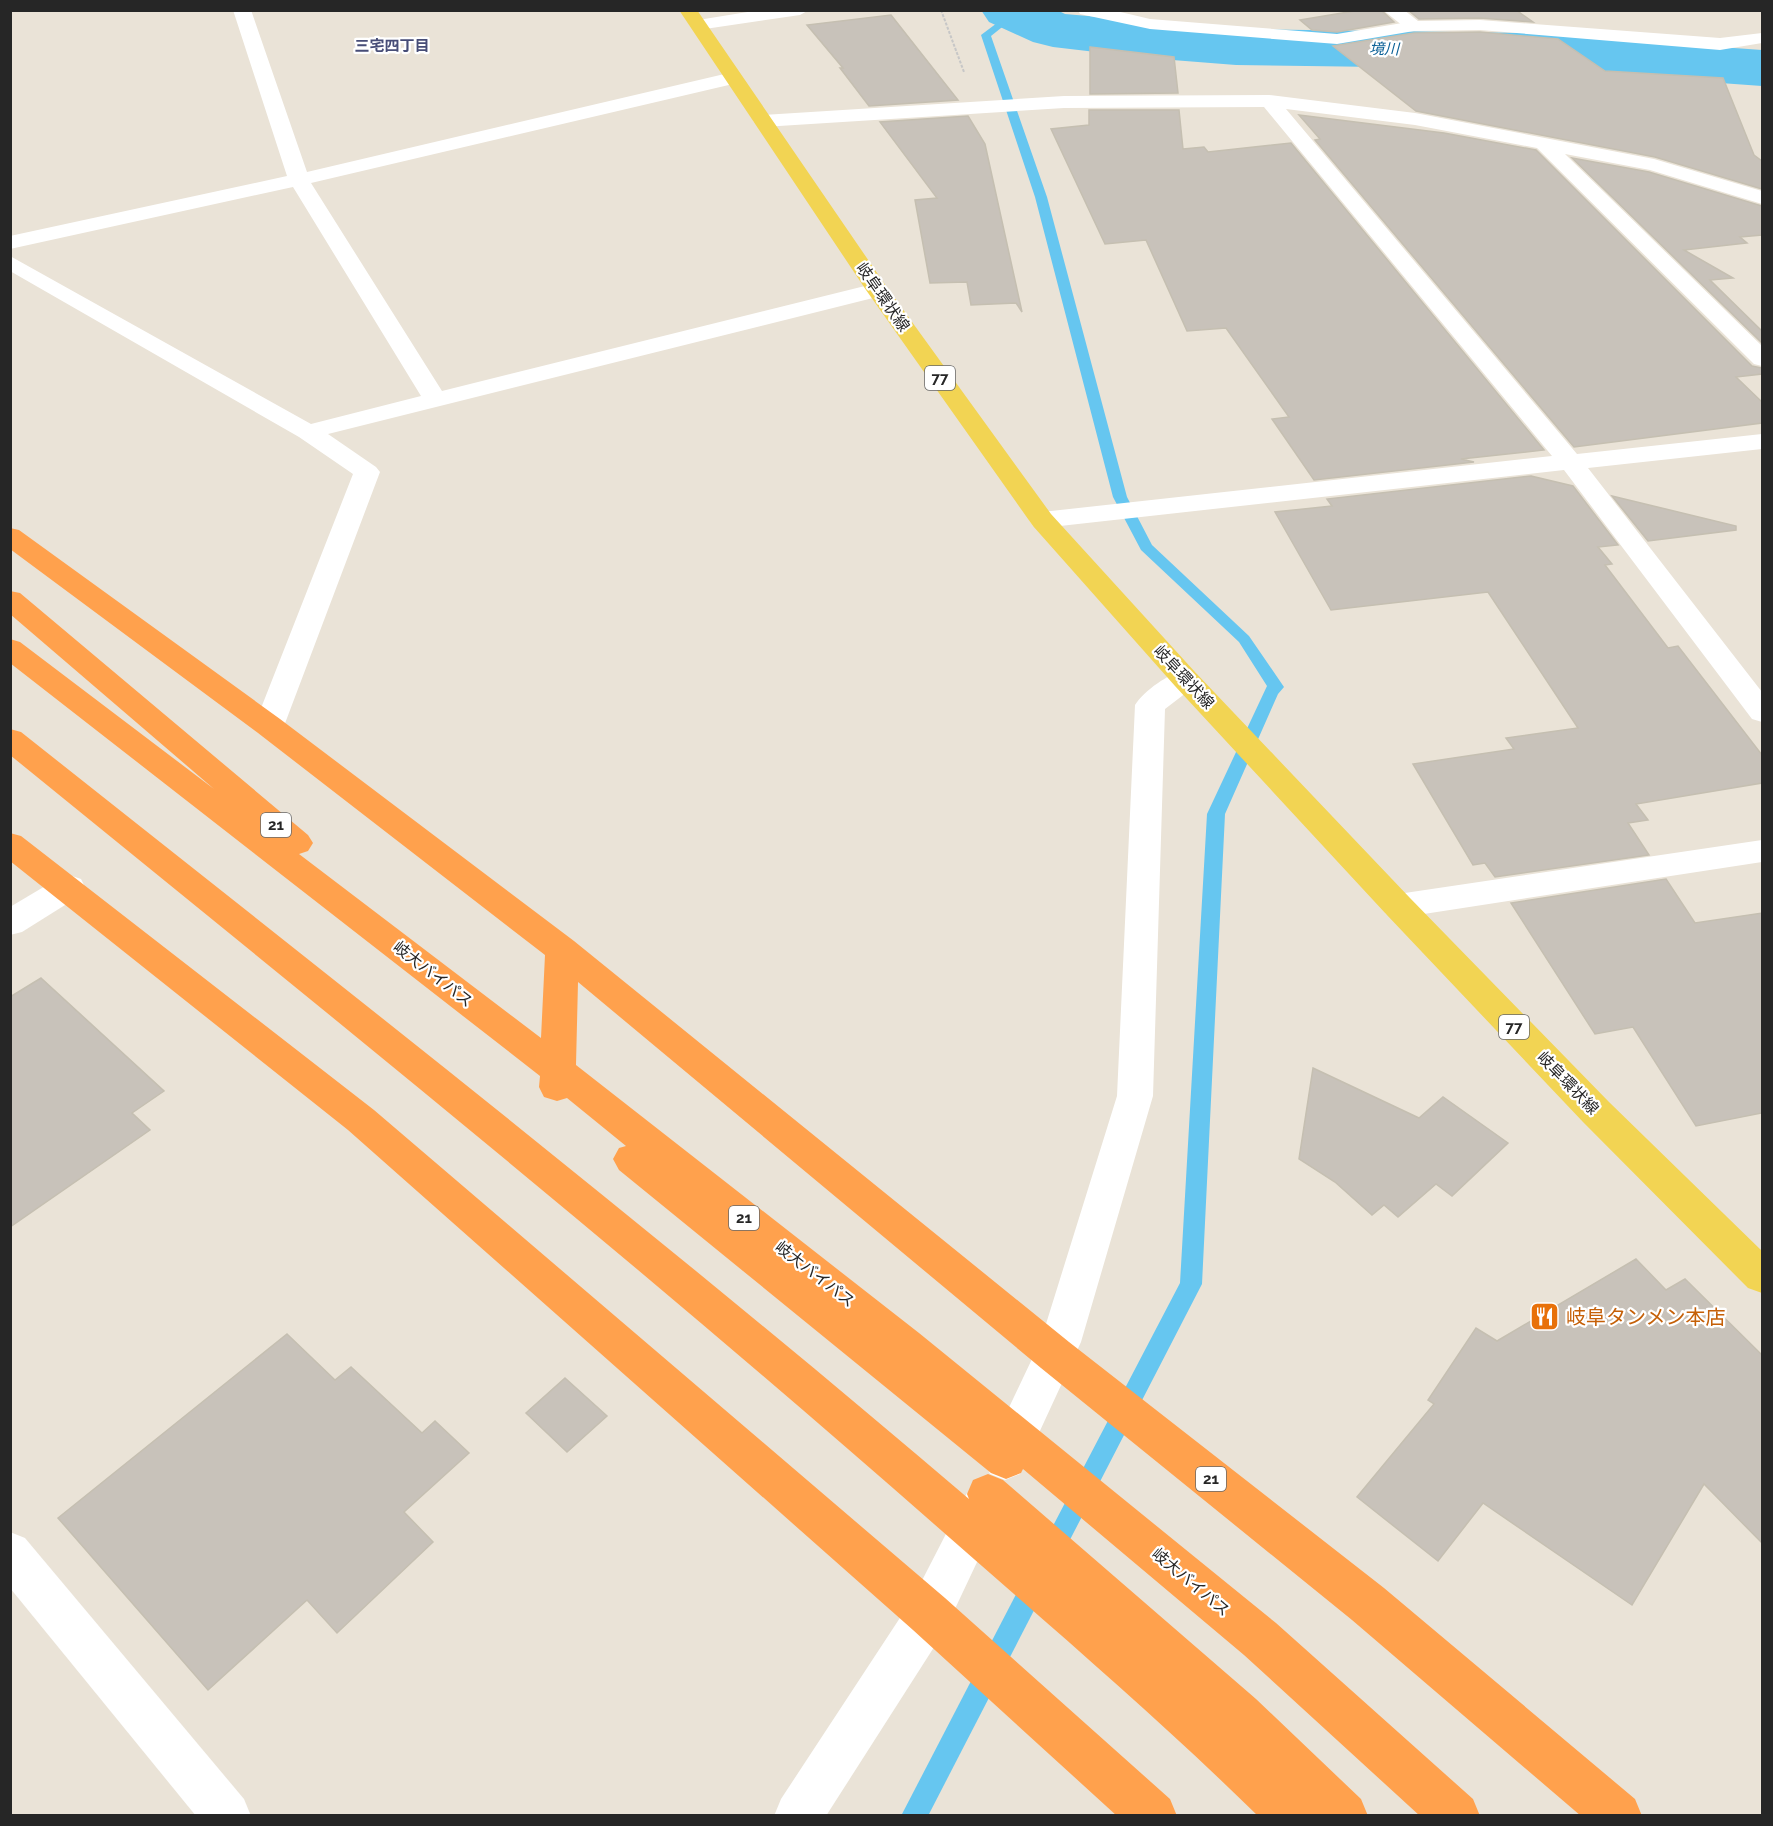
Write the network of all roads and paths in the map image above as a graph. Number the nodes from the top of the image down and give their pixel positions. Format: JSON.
{"nodes":[{"id":1,"x":242,"y":10,"type":"edge"},
{"id":2,"x":800,"y":10,"type":"edge"},
{"id":3,"x":941,"y":10,"type":"edge"},
{"id":4,"x":1086,"y":10,"type":"edge"},
{"id":5,"x":1392,"y":10,"type":"edge"},
{"id":6,"x":699,"y":15,"type":"edge"},
{"id":7,"x":1414,"y":26,"type":"junction"},
{"id":8,"x":1762,"y":38,"type":"edge"},
{"id":9,"x":733,"y":78,"type":"junction"},
{"id":10,"x":1269,"y":100,"type":"junction"},
{"id":11,"x":982,"y":108,"type":"junction"},
{"id":12,"x":763,"y":122,"type":"junction"},
{"id":13,"x":1545,"y":146,"type":"junction"},
{"id":14,"x":299,"y":180,"type":"junction"},
{"id":15,"x":1762,"y":198,"type":"edge"},
{"id":16,"x":10,"y":243,"type":"edge"},
{"id":17,"x":10,"y":262,"type":"edge"},
{"id":18,"x":877,"y":291,"type":"junction"},
{"id":19,"x":1762,"y":359,"type":"edge"},
{"id":20,"x":436,"y":401,"type":"junction"},
{"id":21,"x":308,"y":432,"type":"junction"},
{"id":22,"x":1762,"y":441,"type":"edge"},
{"id":23,"x":1571,"y":463,"type":"junction"},
{"id":24,"x":1042,"y":520,"type":"junction"},
{"id":25,"x":10,"y":536,"type":"edge"},
{"id":26,"x":10,"y":599,"type":"edge"},
{"id":27,"x":10,"y":648,"type":"edge"},
{"id":28,"x":1185,"y":679,"type":"junction"},
{"id":29,"x":1762,"y":712,"type":"edge"},
{"id":30,"x":268,"y":726,"type":"junction"},
{"id":31,"x":10,"y":739,"type":"edge"},
{"id":32,"x":10,"y":759,"type":"edge"},
{"id":33,"x":10,"y":844,"type":"edge"},
{"id":34,"x":1762,"y":851,"type":"edge"},
{"id":35,"x":164,"y":865,"type":"junction"},
{"id":36,"x":69,"y":887,"type":"junction"},
{"id":37,"x":1398,"y":906,"type":"junction"},
{"id":38,"x":10,"y":923,"type":"edge"},
{"id":39,"x":562,"y":950,"type":"junction"},
{"id":40,"x":538,"y":1055,"type":"junction"},
{"id":41,"x":1762,"y":1276,"type":"edge"},
{"id":42,"x":1055,"y":1355,"type":"junction"},
{"id":43,"x":997,"y":1476,"type":"junction"},
{"id":44,"x":10,"y":1553,"type":"edge"},
{"id":45,"x":929,"y":1614,"type":"junction"},
{"id":46,"x":227,"y":1815,"type":"edge"},
{"id":47,"x":798,"y":1815,"type":"edge"},
{"id":48,"x":1153,"y":1815,"type":"edge"},
{"id":49,"x":1293,"y":1815,"type":"edge"},
{"id":50,"x":1344,"y":1815,"type":"edge"},
{"id":51,"x":1456,"y":1815,"type":"edge"},
{"id":52,"x":1618,"y":1815,"type":"edge"}],
"edges":[{"from":1,"to":14,"type":"street"},
{"from":2,"to":6,"type":"street"},
{"from":3,"to":11,"type":"path"},
{"from":4,"to":7,"type":"lane"},
{"from":5,"to":7,"type":"street"},
{"from":6,"to":9,"type":"main road","name":"岐阜環状線","number":"77"},
{"from":7,"to":8,"type":"street"},
{"from":9,"to":12,"type":"main road","name":"岐阜環状線","number":"77"},
{"from":9,"to":14,"type":"street"},
{"from":10,"to":11,"type":"street"},
{"from":10,"to":13,"type":"street"},
{"from":10,"to":23,"type":"street"},
{"from":11,"to":12,"type":"street"},
{"from":12,"to":18,"type":"main road","name":"岐阜環状線","number":"77"},
{"from":13,"to":15,"type":"street"},
{"from":13,"to":19,"type":"street"},
{"from":14,"to":16,"type":"street"},
{"from":14,"to":20,"type":"street"},
{"from":17,"to":21,"type":"street"},
{"from":18,"to":20,"type":"street"},
{"from":18,"to":24,"type":"main road","name":"岐阜環状線","number":"77"},
{"from":20,"to":21,"type":"street"},
{"from":21,"to":30,"type":"street"},
{"from":22,"to":23,"type":"street"},
{"from":23,"to":24,"type":"street"},
{"from":23,"to":29,"type":"street"},
{"from":24,"to":28,"type":"main road","name":"岐阜環状線","number":"77"},
{"from":25,"to":30,"type":"highway","number":"21"},
{"from":26,"to":40,"type":"highway","number":"21"},
{"from":27,"to":40,"type":"highway","name":"岐大バイパス","number":"21"},
{"from":28,"to":37,"type":"main road","name":"岐阜環状線","number":"77"},
{"from":28,"to":42,"type":"street"},
{"from":30,"to":39,"type":"highway","number":"21"},
{"from":31,"to":35,"type":"highway"},
{"from":32,"to":35,"type":"highway"},
{"from":33,"to":36,"type":"highway"},
{"from":34,"to":37,"type":"street"},
{"from":35,"to":49,"type":"highway"},
{"from":36,"to":38,"type":"street"},
{"from":36,"to":45,"type":"highway"},
{"from":37,"to":41,"type":"main road","name":"岐阜環状線","number":"77"},
{"from":39,"to":42,"type":"highway","number":"21"},
{"from":39,"to":43,"type":"highway"},
{"from":40,"to":51,"type":"highway","name":"岐大バイパス","number":"21"},
{"from":42,"to":43,"type":"street"},
{"from":42,"to":52,"type":"highway","number":"21"},
{"from":43,"to":45,"type":"street"},
{"from":43,"to":50,"type":"highway"},
{"from":44,"to":46,"type":"street"},
{"from":45,"to":47,"type":"street"},
{"from":45,"to":48,"type":"highway"}]}
